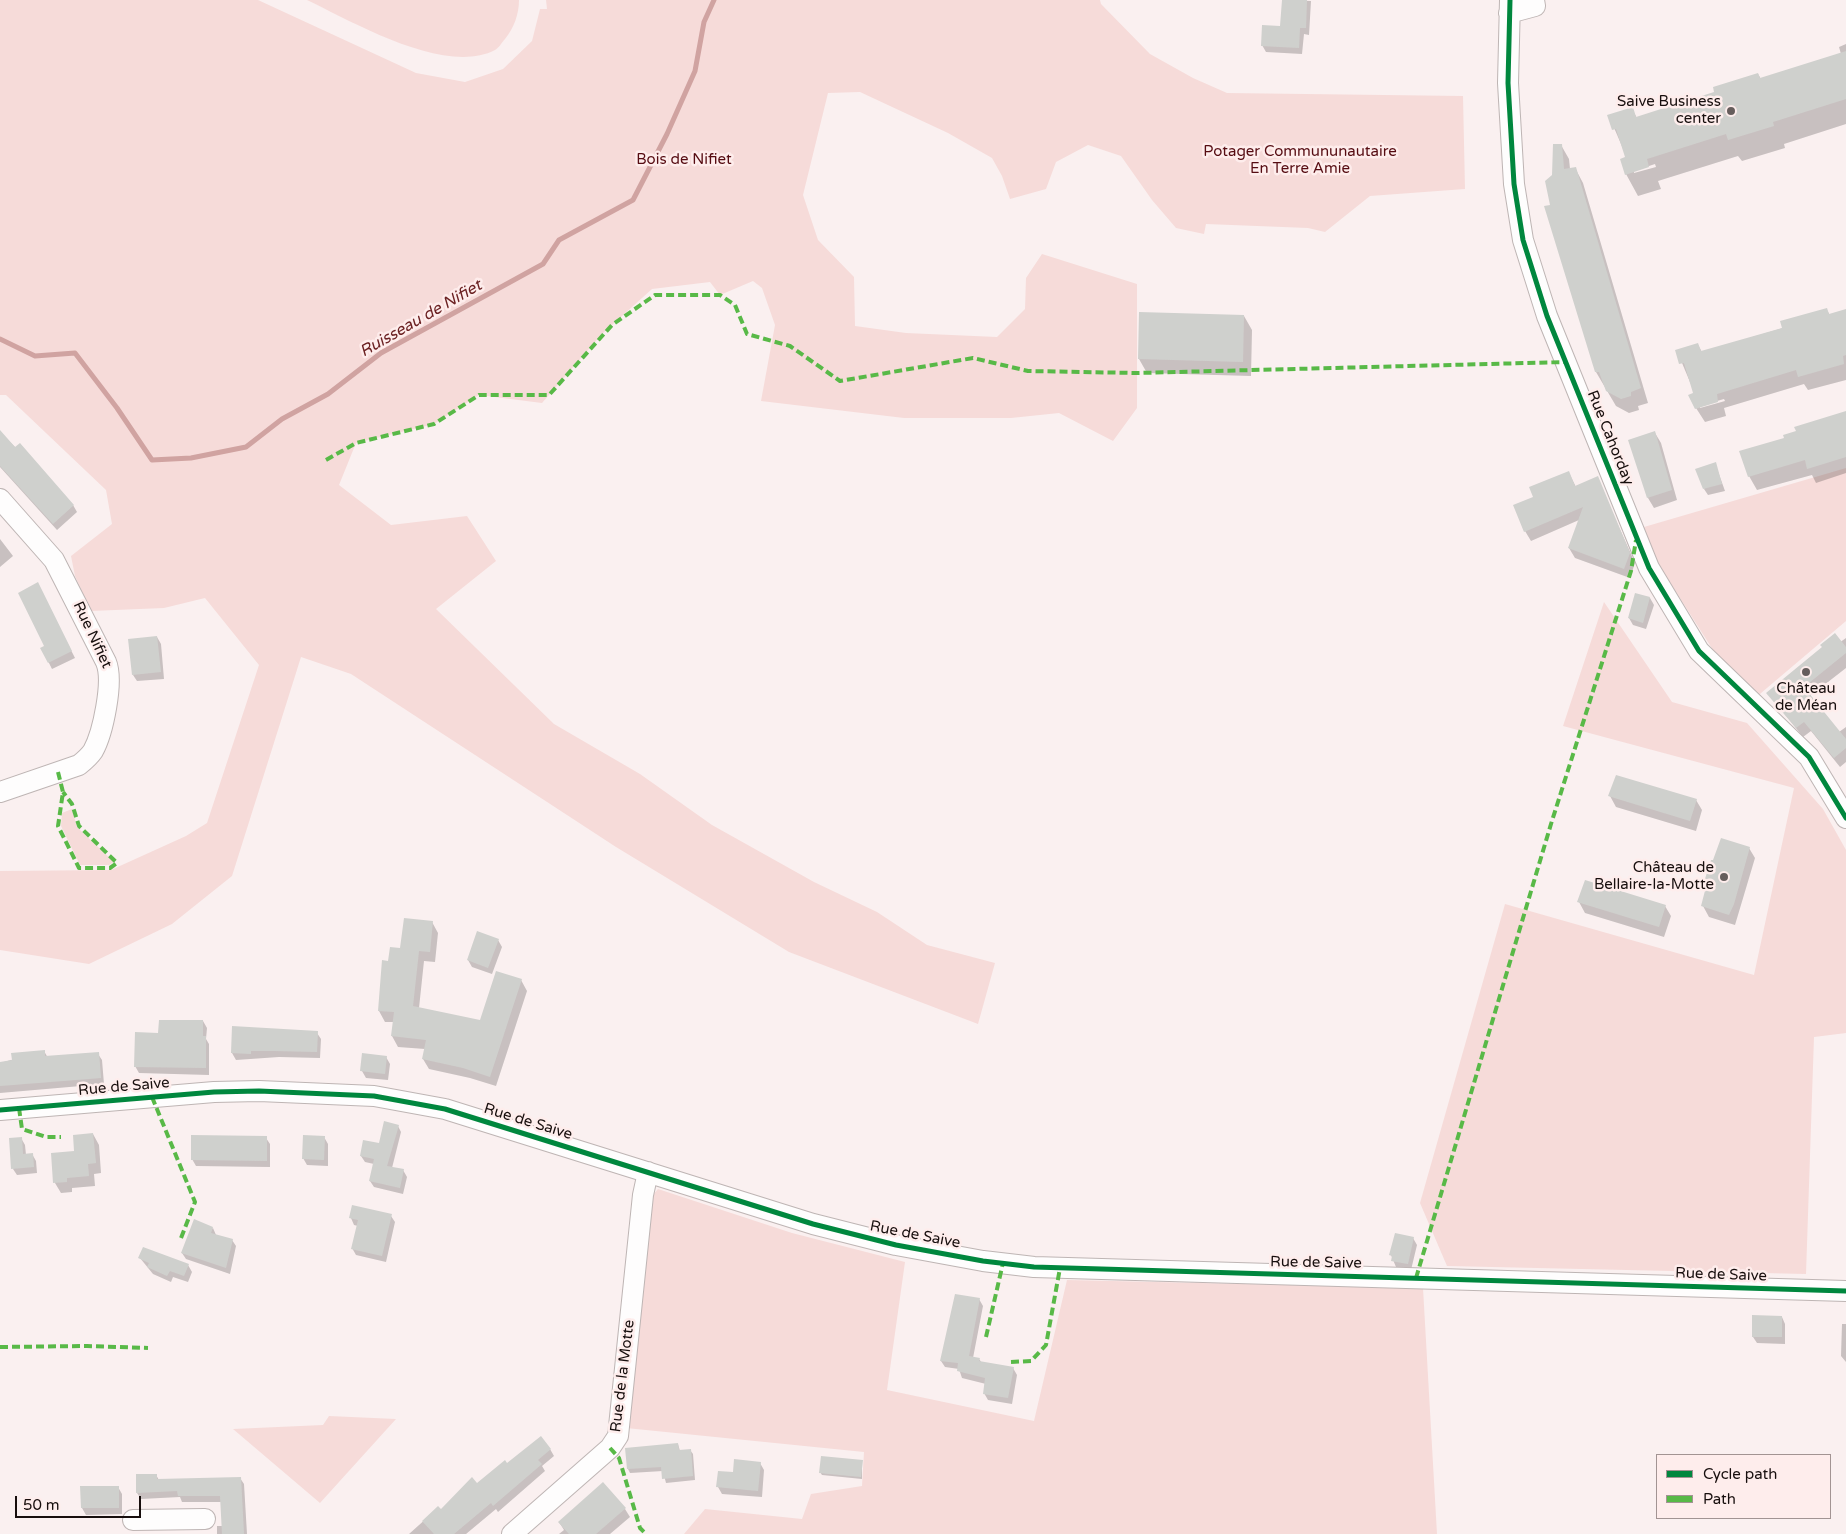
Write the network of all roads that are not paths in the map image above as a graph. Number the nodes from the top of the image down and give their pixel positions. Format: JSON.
{"nodes":[{"id":1,"x":1534,"y":0,"type":"edge"},
{"id":2,"x":1510,"y":6,"type":"edge"},
{"id":3,"x":0,"y":499,"type":"edge"},
{"id":4,"x":0,"y":792,"type":"edge"},
{"id":5,"x":1846,"y":818,"type":"edge"},
{"id":6,"x":0,"y":1110,"type":"edge"},
{"id":7,"x":648,"y":1172,"type":"junction"},
{"id":8,"x":1846,"y":1291,"type":"edge"},
{"id":9,"x":204,"y":1519,"type":"dead end"},
{"id":10,"x":133,"y":1520,"type":"dead end"},
{"id":11,"x":153,"y":1527,"type":"edge"},
{"id":12,"x":512,"y":1534,"type":"edge"}],
"edges":[{"from":1,"to":2,"type":"street"},
{"from":2,"to":5,"type":"street","name":"Rue Cahorday"},
{"from":3,"to":4,"type":"street","name":"Rue Nifiet"},
{"from":6,"to":7,"type":"street","name":"Rue de Saive"},
{"from":7,"to":8,"type":"street","name":"Rue de Saive"},
{"from":7,"to":12,"type":"street","name":"Rue de la Motte"},
{"from":9,"to":11,"type":"street"},
{"from":10,"to":11,"type":"street"}]}
